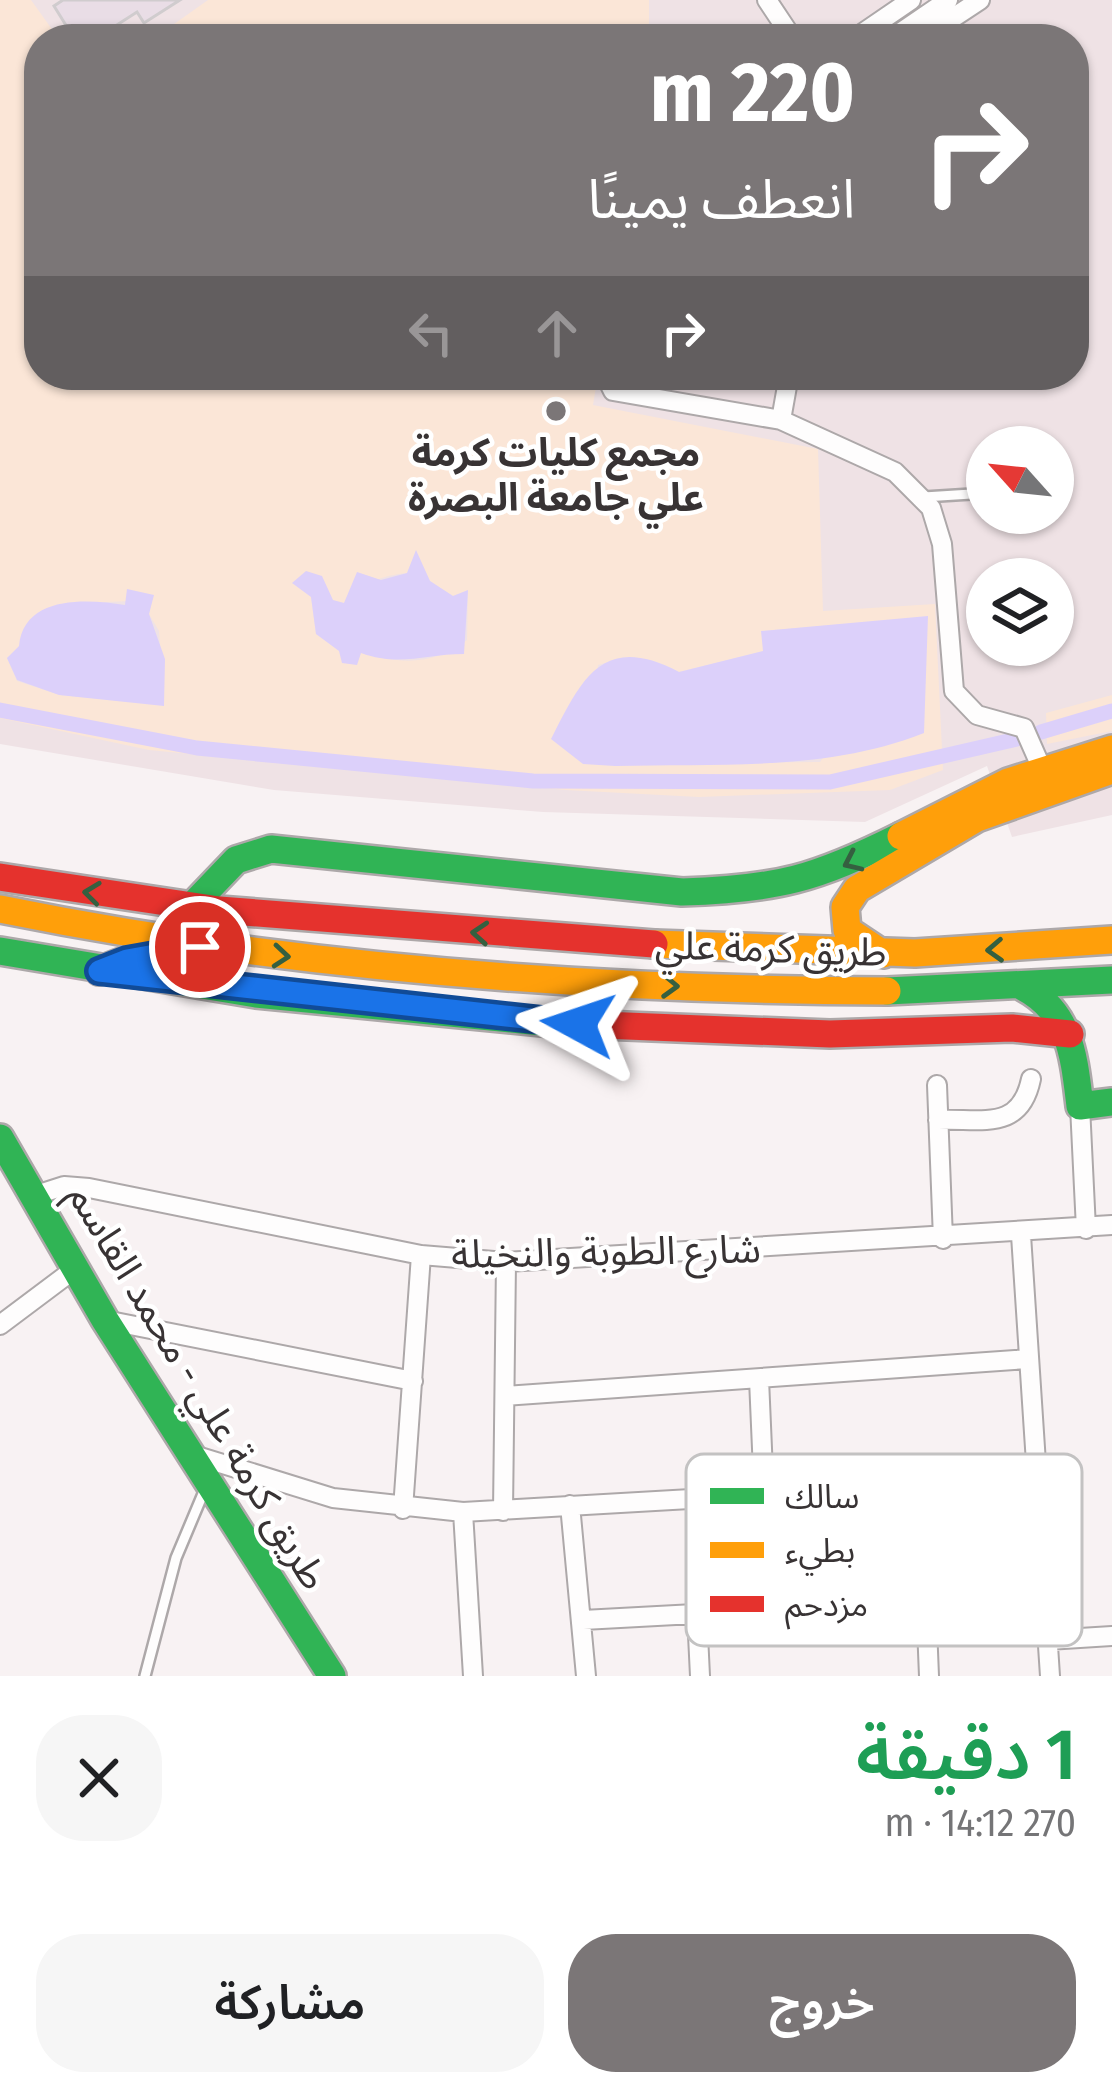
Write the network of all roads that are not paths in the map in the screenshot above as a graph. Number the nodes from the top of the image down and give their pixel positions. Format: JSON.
{"nodes":[{"id":1,"x":911,"y":0,"type":"edge"},
{"id":2,"x":948,"y":0,"type":"edge"},
{"id":3,"x":980,"y":0,"type":"edge"},
{"id":4,"x":879,"y":24,"type":"edge"},
{"id":5,"x":913,"y":24,"type":"edge"},
{"id":6,"x":944,"y":24,"type":"edge"},
{"id":7,"x":612,"y":390,"type":"edge"},
{"id":8,"x":786,"y":390,"type":"edge"},
{"id":9,"x":781,"y":420,"type":"junction"},
{"id":10,"x":966,"y":494,"type":"edge"},
{"id":11,"x":925,"y":497,"type":"junction"},
{"id":12,"x":1112,"y":749,"type":"edge"},
{"id":13,"x":1079,"y":768,"type":"junction"},
{"id":14,"x":1042,"y":769,"type":"junction"},
{"id":15,"x":1112,"y":770,"type":"edge"},
{"id":16,"x":0,"y":877,"type":"edge"},
{"id":17,"x":192,"y":906,"type":"junction"},
{"id":18,"x":0,"y":909,"type":"edge"},
{"id":19,"x":536,"y":937,"type":"junction"},
{"id":20,"x":585,"y":940,"type":"junction"},
{"id":21,"x":1112,"y":940,"type":"edge"},
{"id":22,"x":200,"y":947,"type":"junction"},
{"id":23,"x":0,"y":951,"type":"edge"},
{"id":24,"x":886,"y":956,"type":"junction"},
{"id":25,"x":99,"y":971,"type":"junction"},
{"id":26,"x":533,"y":976,"type":"junction"},
{"id":27,"x":582,"y":980,"type":"junction"},
{"id":28,"x":1110,"y":981,"type":"edge"},
{"id":29,"x":1023,"y":987,"type":"junction"},
{"id":30,"x":1070,"y":1034,"type":"junction"},
{"id":31,"x":1030,"y":1079,"type":"dead end"},
{"id":32,"x":937,"y":1085,"type":"dead end"},
{"id":33,"x":1112,"y":1102,"type":"edge"},
{"id":34,"x":1080,"y":1106,"type":"junction"},
{"id":35,"x":938,"y":1120,"type":"junction"},
{"id":36,"x":0,"y":1138,"type":"edge"},
{"id":37,"x":36,"y":1195,"type":"junction"},
{"id":38,"x":1112,"y":1226,"type":"edge"},
{"id":39,"x":1086,"y":1228,"type":"junction"},
{"id":40,"x":1021,"y":1235,"type":"junction"},
{"id":41,"x":943,"y":1239,"type":"junction"},
{"id":42,"x":422,"y":1255,"type":"junction"},
{"id":43,"x":506,"y":1262,"type":"junction"},
{"id":44,"x":76,"y":1268,"type":"junction"},
{"id":45,"x":105,"y":1320,"type":"junction"},
{"id":46,"x":0,"y":1325,"type":"edge"},
{"id":47,"x":1028,"y":1359,"type":"junction"},
{"id":48,"x":758,"y":1379,"type":"junction"},
{"id":49,"x":413,"y":1381,"type":"junction"},
{"id":50,"x":505,"y":1396,"type":"junction"},
{"id":51,"x":762,"y":1454,"type":"edge"},
{"id":52,"x":1035,"y":1454,"type":"edge"},
{"id":53,"x":203,"y":1467,"type":"junction"},
{"id":54,"x":686,"y":1499,"type":"edge"},
{"id":55,"x":571,"y":1505,"type":"junction"},
{"id":56,"x":404,"y":1509,"type":"junction"},
{"id":57,"x":503,"y":1511,"type":"junction"},
{"id":58,"x":463,"y":1512,"type":"junction"},
{"id":59,"x":686,"y":1615,"type":"edge"},
{"id":60,"x":584,"y":1620,"type":"junction"},
{"id":61,"x":1112,"y":1636,"type":"edge"},
{"id":62,"x":1082,"y":1638,"type":"edge"},
{"id":63,"x":699,"y":1646,"type":"edge"},
{"id":64,"x":928,"y":1646,"type":"edge"},
{"id":65,"x":1048,"y":1646,"type":"edge"},
{"id":66,"x":145,"y":1676,"type":"edge"},
{"id":67,"x":332,"y":1676,"type":"edge"},
{"id":68,"x":473,"y":1676,"type":"edge"},
{"id":69,"x":586,"y":1676,"type":"edge"},
{"id":70,"x":700,"y":1676,"type":"edge"},
{"id":71,"x":929,"y":1676,"type":"edge"},
{"id":72,"x":1050,"y":1676,"type":"edge"}],
"edges":[{"from":1,"to":4,"type":"street"},
{"from":2,"to":5,"type":"street"},
{"from":3,"to":6,"type":"street"},
{"from":7,"to":9,"type":"street"},
{"from":8,"to":9,"type":"street"},
{"from":9,"to":11,"type":"street"},
{"from":10,"to":11,"type":"lane"},
{"from":11,"to":14,"type":"street"},
{"from":12,"to":13,"type":"main road"},
{"from":13,"to":14,"type":"main road"},
{"from":13,"to":15,"type":"main road"},
{"from":13,"to":24,"type":"main road"},
{"from":14,"to":17,"type":"main road","one_way":true},
{"from":17,"to":16,"type":"main road","name":"طريق كرمة علي","one_way":true},
{"from":19,"to":17,"type":"main road","name":"طريق كرمة علي","one_way":true},
{"from":18,"to":22,"type":"main road","name":"طريق كرمة علي"},
{"from":19,"to":20,"type":"main road","name":"طريق كرمة علي"},
{"from":19,"to":26,"type":"main road"},
{"from":20,"to":24,"type":"main road","name":"طريق كرمة علي"},
{"from":20,"to":27,"type":"main road"},
{"from":21,"to":24,"type":"main road","name":"طريق كرمة علي","one_way":true},
{"from":22,"to":25,"type":"main road"},
{"from":22,"to":26,"type":"main road","name":"طريق كرمة علي","one_way":true},
{"from":23,"to":25,"type":"main road"},
{"from":25,"to":30,"type":"main road"},
{"from":26,"to":27,"type":"main road","name":"طريق كرمة علي"},
{"from":27,"to":29,"type":"main road","name":"طريق كرمة علي","one_way":true},
{"from":28,"to":29,"type":"main road","name":"طريق كرمة علي"},
{"from":28,"to":30,"type":"main road"},
{"from":29,"to":30,"type":"main road"},
{"from":30,"to":34,"type":"main road"},
{"from":31,"to":35,"type":"street"},
{"from":32,"to":35,"type":"street"},
{"from":33,"to":34,"type":"main road"},
{"from":34,"to":39,"type":"street"},
{"from":35,"to":41,"type":"street"},
{"from":36,"to":37,"type":"main road","name":"طريق كرمة علي - محمد القاسم"},
{"from":37,"to":42,"type":"street","name":"شارع الطوبة والنخيلة"},
{"from":37,"to":44,"type":"main road","name":"طريق كرمة علي - محمد القاسم"},
{"from":38,"to":39,"type":"street","name":"شارع الطوبة والنخيلة"},
{"from":39,"to":40,"type":"street","name":"شارع الطوبة والنخيلة"},
{"from":40,"to":41,"type":"street","name":"شارع الطوبة والنخيلة"},
{"from":40,"to":47,"type":"street"},
{"from":41,"to":43,"type":"street","name":"شارع الطوبة والنخيلة"},
{"from":42,"to":43,"type":"street","name":"شارع الطوبة والنخيلة"},
{"from":42,"to":49,"type":"street"},
{"from":43,"to":50,"type":"street"},
{"from":44,"to":45,"type":"main road","name":"طريق كرمة علي - محمد القاسم"},
{"from":44,"to":46,"type":"street"},
{"from":45,"to":49,"type":"street"},
{"from":45,"to":53,"type":"main road","name":"طريق كرمة علي - محمد القاسم"},
{"from":47,"to":48,"type":"street"},
{"from":47,"to":52,"type":"street"},
{"from":48,"to":50,"type":"street"},
{"from":48,"to":51,"type":"street"},
{"from":49,"to":56,"type":"street"},
{"from":50,"to":57,"type":"street"},
{"from":53,"to":56,"type":"street"},
{"from":53,"to":66,"type":"lane"},
{"from":53,"to":67,"type":"main road","name":"طريق كرمة علي - محمد القاسم"},
{"from":54,"to":55,"type":"street"},
{"from":55,"to":57,"type":"street"},
{"from":55,"to":60,"type":"street"},
{"from":56,"to":58,"type":"street"},
{"from":57,"to":58,"type":"street"},
{"from":58,"to":68,"type":"street"},
{"from":59,"to":60,"type":"street"},
{"from":60,"to":69,"type":"street"},
{"from":61,"to":62,"type":"street"},
{"from":63,"to":70,"type":"street"},
{"from":64,"to":71,"type":"street"},
{"from":65,"to":72,"type":"street"}]}
